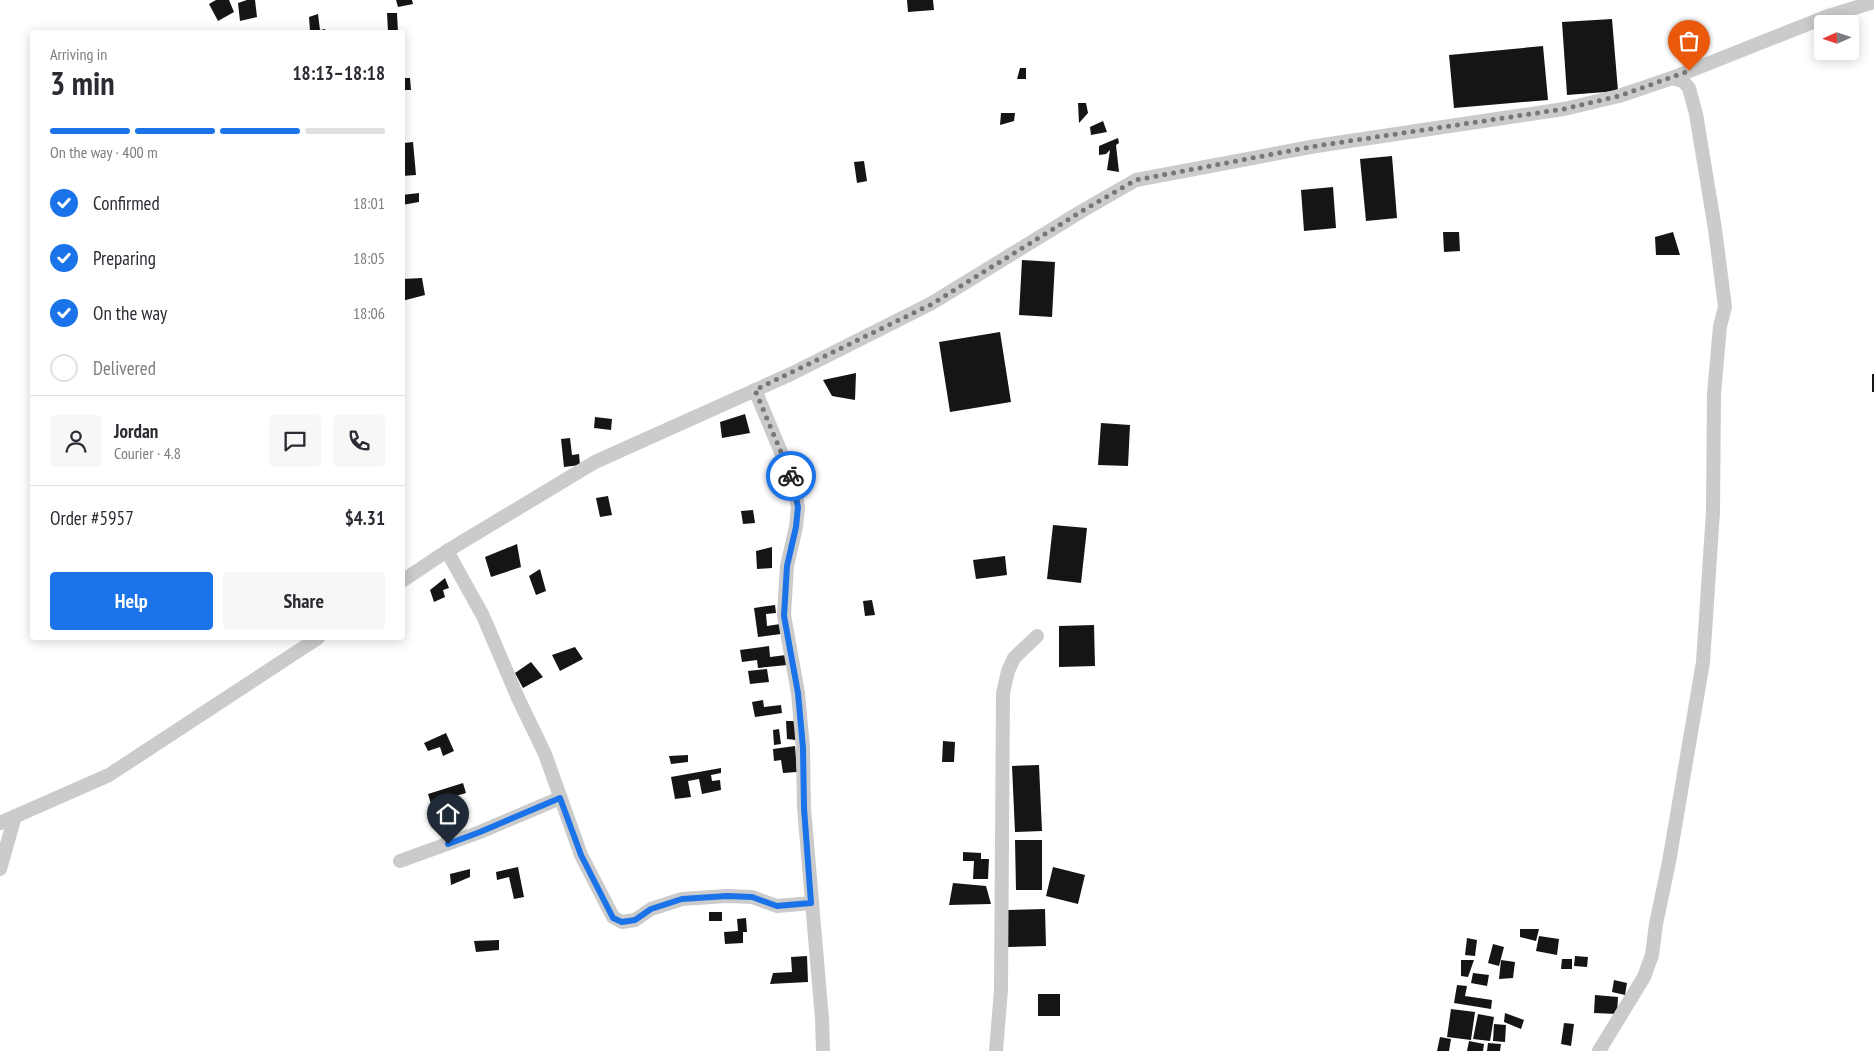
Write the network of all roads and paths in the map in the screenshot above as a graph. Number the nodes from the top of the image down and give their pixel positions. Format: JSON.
{"nodes":[{"id":1,"x":1874,"y":2,"type":"edge"},
{"id":2,"x":1672,"y":78,"type":"junction"},
{"id":3,"x":755,"y":390,"type":"junction"},
{"id":4,"x":447,"y":551,"type":"junction"},
{"id":5,"x":405,"y":579,"type":"edge"},
{"id":6,"x":1037,"y":636,"type":"dead end"},
{"id":7,"x":315,"y":640,"type":"edge"},
{"id":8,"x":560,"y":798,"type":"junction"},
{"id":9,"x":15,"y":816,"type":"junction"},
{"id":10,"x":0,"y":823,"type":"edge"},
{"id":11,"x":400,"y":861,"type":"dead end"},
{"id":12,"x":0,"y":869,"type":"edge"},
{"id":13,"x":811,"y":903,"type":"junction"},
{"id":14,"x":822,"y":1051,"type":"edge"},
{"id":15,"x":996,"y":1051,"type":"edge"},
{"id":16,"x":1599,"y":1051,"type":"edge"}],
"edges":[{"from":1,"to":2,"type":"street"},
{"from":2,"to":3,"type":"street"},
{"from":2,"to":16,"type":"street"},
{"from":3,"to":4,"type":"street"},
{"from":3,"to":13,"type":"street"},
{"from":4,"to":5,"type":"street"},
{"from":4,"to":8,"type":"street"},
{"from":6,"to":15,"type":"street"},
{"from":7,"to":9,"type":"street"},
{"from":8,"to":11,"type":"street"},
{"from":8,"to":13,"type":"street"},
{"from":9,"to":10,"type":"street"},
{"from":9,"to":12,"type":"street"},
{"from":13,"to":14,"type":"street"}]}
